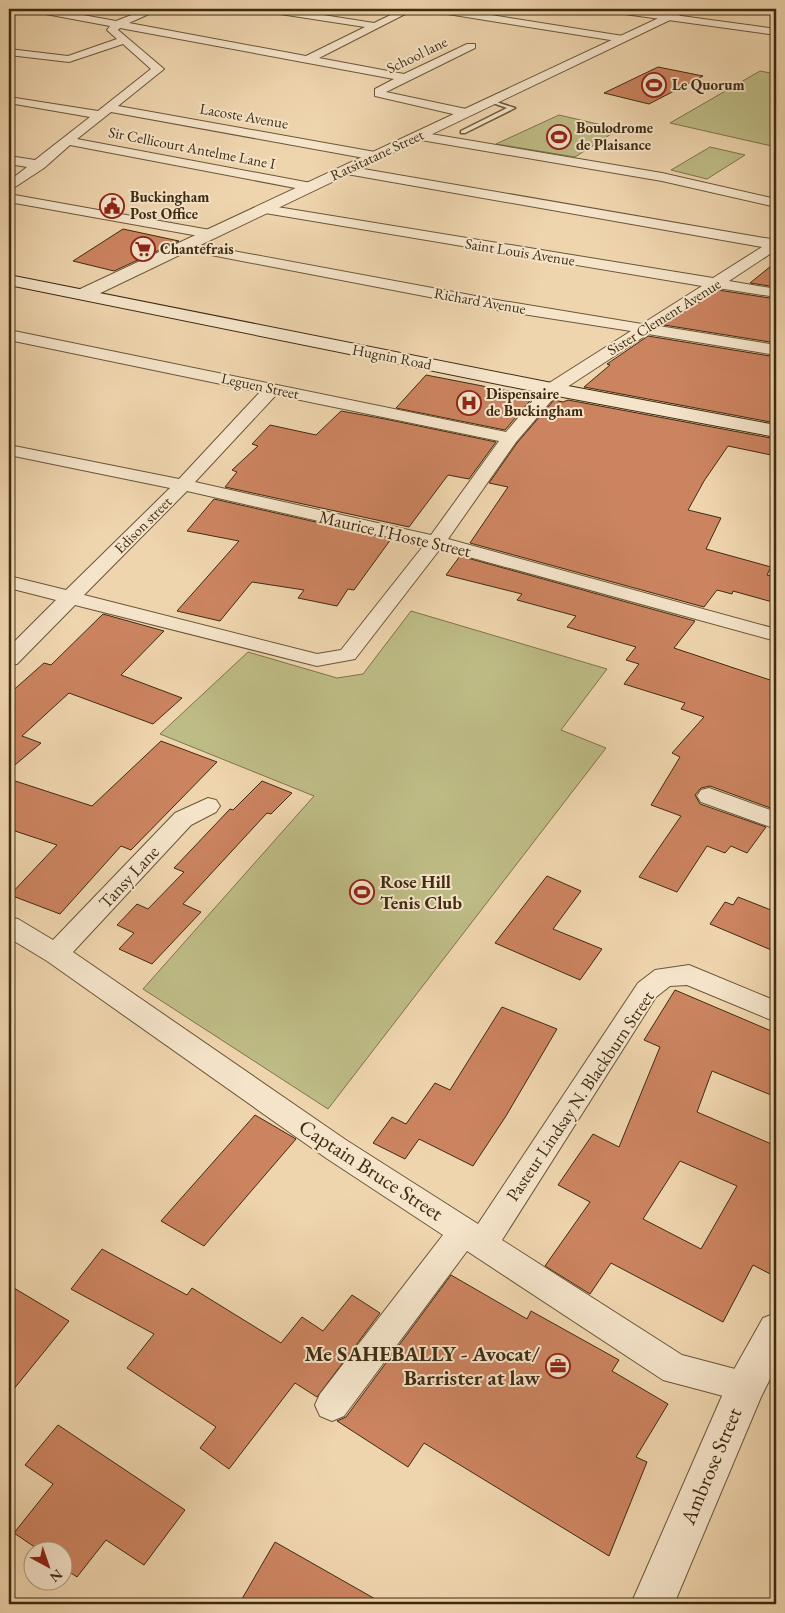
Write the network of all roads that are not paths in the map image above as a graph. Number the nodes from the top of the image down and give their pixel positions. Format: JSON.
{"nodes":[{"id":1,"x":35,"y":9,"type":"edge"},
{"id":2,"x":155,"y":9,"type":"edge"},
{"id":3,"x":267,"y":9,"type":"edge"},
{"id":4,"x":410,"y":9,"type":"edge"},
{"id":5,"x":435,"y":9,"type":"edge"},
{"id":6,"x":610,"y":9,"type":"edge"},
{"id":7,"x":687,"y":9,"type":"edge"},
{"id":8,"x":670,"y":17,"type":"junction"},
{"id":9,"x":115,"y":26,"type":"junction"},
{"id":10,"x":376,"y":26,"type":"junction"},
{"id":11,"x":776,"y":32,"type":"edge"},
{"id":12,"x":623,"y":39,"type":"junction"},
{"id":13,"x":125,"y":40,"type":"junction"},
{"id":14,"x":471,"y":46,"type":"dead end"},
{"id":15,"x":9,"y":52,"type":"edge"},
{"id":16,"x":309,"y":59,"type":"junction"},
{"id":17,"x":406,"y":78,"type":"junction"},
{"id":18,"x":9,"y":100,"type":"edge"},
{"id":19,"x":492,"y":101,"type":"junction"},
{"id":20,"x":104,"y":112,"type":"junction"},
{"id":21,"x":466,"y":113,"type":"junction"},
{"id":22,"x":463,"y":132,"type":"dead end"},
{"id":23,"x":419,"y":136,"type":"junction"},
{"id":24,"x":66,"y":141,"type":"junction"},
{"id":25,"x":375,"y":156,"type":"junction"},
{"id":26,"x":9,"y":160,"type":"edge"},
{"id":27,"x":39,"y":165,"type":"junction"},
{"id":28,"x":346,"y":170,"type":"junction"},
{"id":29,"x":311,"y":186,"type":"junction"},
{"id":30,"x":9,"y":187,"type":"edge"},
{"id":31,"x":9,"y":198,"type":"edge"},
{"id":32,"x":776,"y":203,"type":"edge"},
{"id":33,"x":265,"y":209,"type":"junction"},
{"id":34,"x":210,"y":234,"type":"junction"},
{"id":35,"x":775,"y":244,"type":"edge"},
{"id":36,"x":185,"y":246,"type":"junction"},
{"id":37,"x":9,"y":280,"type":"edge"},
{"id":38,"x":718,"y":282,"type":"junction"},
{"id":39,"x":776,"y":293,"type":"edge"},
{"id":40,"x":84,"y":294,"type":"junction"},
{"id":41,"x":645,"y":328,"type":"junction"},
{"id":42,"x":9,"y":335,"type":"edge"},
{"id":43,"x":776,"y":350,"type":"edge"},
{"id":44,"x":273,"y":388,"type":"junction"},
{"id":45,"x":552,"y":389,"type":"junction"},
{"id":46,"x":776,"y":431,"type":"edge"},
{"id":47,"x":510,"y":438,"type":"junction"},
{"id":48,"x":9,"y":450,"type":"edge"},
{"id":49,"x":183,"y":485,"type":"junction"},
{"id":50,"x":436,"y":542,"type":"junction"},
{"id":51,"x":9,"y":582,"type":"edge"},
{"id":52,"x":70,"y":598,"type":"junction"},
{"id":53,"x":776,"y":634,"type":"edge"},
{"id":54,"x":9,"y":659,"type":"edge"},
{"id":55,"x":709,"y":796,"type":"dead end"},
{"id":56,"x":208,"y":806,"type":"dead end"},
{"id":57,"x":776,"y":821,"type":"edge"},
{"id":58,"x":9,"y":926,"type":"edge"},
{"id":59,"x":56,"y":954,"type":"junction"},
{"id":60,"x":776,"y":1012,"type":"edge"},
{"id":61,"x":474,"y":1237,"type":"junction"},
{"id":62,"x":773,"y":1345,"type":"edge"},
{"id":63,"x":746,"y":1386,"type":"junction"},
{"id":64,"x":332,"y":1405,"type":"dead end"},
{"id":65,"x":652,"y":1604,"type":"edge"}],
"edges":[{"from":1,"to":9,"type":"street"},
{"from":2,"to":9,"type":"street"},
{"from":3,"to":10,"type":"street"},
{"from":4,"to":10,"type":"street"},
{"from":5,"to":12,"type":"street"},
{"from":6,"to":8,"type":"street"},
{"from":7,"to":8,"type":"street","name":"Ratsitatane Street"},
{"from":8,"to":11,"type":"street"},
{"from":8,"to":12,"type":"street","name":"Ratsitatane Street"},
{"from":9,"to":13,"type":"street"},
{"from":9,"to":16,"type":"street"},
{"from":10,"to":16,"type":"street"},
{"from":12,"to":19,"type":"street","name":"Ratsitatane Street"},
{"from":13,"to":15,"type":"street"},
{"from":13,"to":20,"type":"street"},
{"from":14,"to":17,"type":"street","name":"School lane"},
{"from":16,"to":17,"type":"street"},
{"from":17,"to":21,"type":"street","name":"School lane"},
{"from":18,"to":20,"type":"street","name":"Lacoste Avenue"},
{"from":19,"to":21,"type":"street","name":"Ratsitatane Street"},
{"from":19,"to":22,"type":"lane"},
{"from":20,"to":24,"type":"street"},
{"from":20,"to":25,"type":"street","name":"Lacoste Avenue"},
{"from":21,"to":23,"type":"street","name":"Ratsitatane Street"},
{"from":23,"to":25,"type":"street","name":"Ratsitatane Street"},
{"from":23,"to":32,"type":"street"},
{"from":24,"to":27,"type":"street"},
{"from":24,"to":29,"type":"street","name":"Sir Cellicourt Antelme Lane I"},
{"from":25,"to":28,"type":"street","name":"Ratsitatane Street"},
{"from":26,"to":27,"type":"street"},
{"from":27,"to":30,"type":"street"},
{"from":28,"to":29,"type":"street","name":"Ratsitatane Street"},
{"from":28,"to":35,"type":"street"},
{"from":29,"to":33,"type":"street","name":"Ratsitatane Street"},
{"from":31,"to":34,"type":"street"},
{"from":33,"to":34,"type":"street","name":"Ratsitatane Street"},
{"from":33,"to":38,"type":"street","name":"Saint Louis Avenue"},
{"from":34,"to":36,"type":"street","name":"Ratsitatane Street"},
{"from":35,"to":38,"type":"street","name":"Sister Clement Avenue"},
{"from":36,"to":40,"type":"street","name":"Ratsitatane Street"},
{"from":36,"to":41,"type":"street","name":"Richard Avenue"},
{"from":37,"to":40,"type":"street","name":"Hugnin Road"},
{"from":38,"to":39,"type":"street","name":"Saint Louis Avenue"},
{"from":38,"to":41,"type":"street","name":"Sister Clement Avenue"},
{"from":40,"to":45,"type":"street","name":"Hugnin Road"},
{"from":41,"to":43,"type":"street","name":"Richard Avenue"},
{"from":41,"to":45,"type":"street","name":"Sister Clement Avenue"},
{"from":42,"to":44,"type":"street","name":"Leguen Street"},
{"from":44,"to":47,"type":"street","name":"Leguen Street"},
{"from":44,"to":49,"type":"street","name":"Edison street"},
{"from":45,"to":46,"type":"street","name":"Hugnin Road"},
{"from":45,"to":47,"type":"street","name":"Sister Clement Avenue"},
{"from":47,"to":50,"type":"street","name":"Sister Clement Avenue"},
{"from":48,"to":49,"type":"street","name":"Maurice I'Hoste Street"},
{"from":49,"to":50,"type":"street","name":"Maurice I'Hoste Street"},
{"from":49,"to":52,"type":"street","name":"Edison street"},
{"from":50,"to":52,"type":"street","name":"Sister Clement Avenue"},
{"from":50,"to":53,"type":"street","name":"Maurice I'Hoste Street"},
{"from":51,"to":52,"type":"street"},
{"from":52,"to":54,"type":"street","name":"Edison street"},
{"from":55,"to":57,"type":"street"},
{"from":56,"to":59,"type":"street","name":"Tansy Lane"},
{"from":58,"to":59,"type":"street","name":"Captain Bruce Street"},
{"from":59,"to":61,"type":"street","name":"Captain Bruce Street"},
{"from":60,"to":61,"type":"street","name":"Pasteur Lindsay N. Blackburn Street"},
{"from":61,"to":63,"type":"street","name":"Captain Bruce Street"},
{"from":61,"to":64,"type":"street","name":"Pasteur Lindsay N. Blackburn Street"},
{"from":62,"to":63,"type":"street","name":"Ambrose Street"},
{"from":63,"to":65,"type":"street","name":"Ambrose Street"}]}
